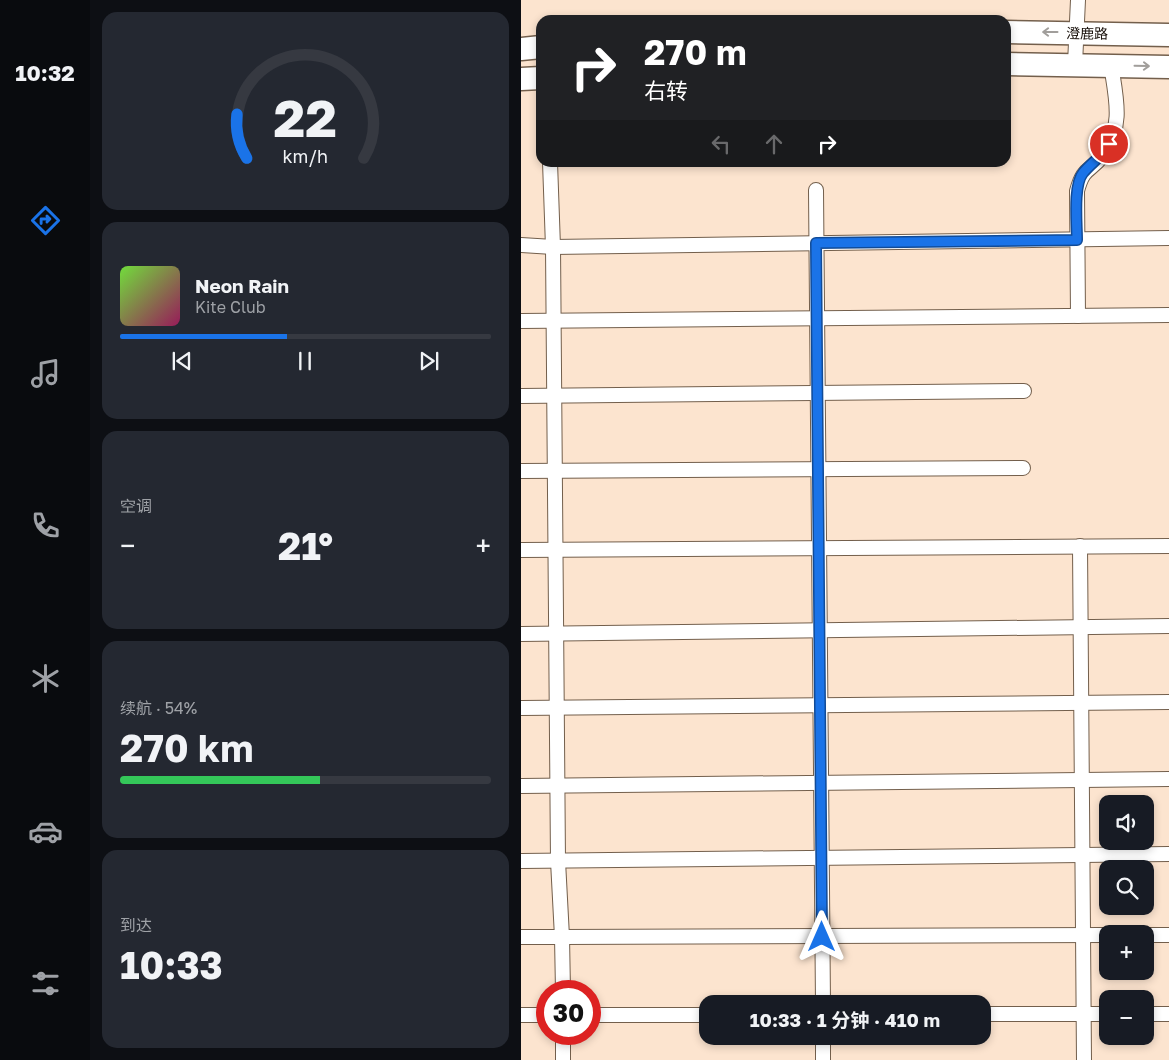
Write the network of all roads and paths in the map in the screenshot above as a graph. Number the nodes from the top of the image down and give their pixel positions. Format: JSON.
{"nodes":[{"id":1,"x":1078,"y":0,"type":"edge"},
{"id":2,"x":1011,"y":32,"type":"edge"},
{"id":3,"x":1076,"y":32,"type":"junction"},
{"id":4,"x":1169,"y":35,"type":"edge"},
{"id":5,"x":536,"y":48,"type":"edge"},
{"id":6,"x":521,"y":49,"type":"edge"},
{"id":7,"x":1011,"y":64,"type":"edge"},
{"id":8,"x":1075,"y":64,"type":"junction"},
{"id":9,"x":1111,"y":65,"type":"junction"},
{"id":10,"x":1169,"y":67,"type":"edge"},
{"id":11,"x":536,"y":78,"type":"edge"},
{"id":12,"x":521,"y":79,"type":"edge"},
{"id":13,"x":550,"y":167,"type":"edge"},
{"id":14,"x":816,"y":190,"type":"dead end"},
{"id":15,"x":1169,"y":238,"type":"edge"},
{"id":16,"x":1077,"y":240,"type":"junction"},
{"id":17,"x":816,"y":243,"type":"junction"},
{"id":18,"x":521,"y":245,"type":"edge"},
{"id":19,"x":553,"y":247,"type":"junction"},
{"id":20,"x":1169,"y":315,"type":"edge"},
{"id":21,"x":1078,"y":316,"type":"junction"},
{"id":22,"x":817,"y":319,"type":"junction"},
{"id":23,"x":521,"y":321,"type":"edge"},
{"id":24,"x":554,"y":322,"type":"junction"},
{"id":25,"x":1024,"y":391,"type":"dead end"},
{"id":26,"x":817,"y":393,"type":"junction"},
{"id":27,"x":554,"y":395,"type":"junction"},
{"id":28,"x":521,"y":396,"type":"edge"},
{"id":29,"x":1023,"y":468,"type":"dead end"},
{"id":30,"x":818,"y":470,"type":"junction"},
{"id":31,"x":521,"y":471,"type":"edge"},
{"id":32,"x":555,"y":471,"type":"junction"},
{"id":33,"x":1080,"y":546,"type":"junction"},
{"id":34,"x":1169,"y":546,"type":"edge"},
{"id":35,"x":819,"y":548,"type":"junction"},
{"id":36,"x":521,"y":550,"type":"edge"},
{"id":37,"x":556,"y":550,"type":"junction"},
{"id":38,"x":1169,"y":626,"type":"edge"},
{"id":39,"x":1081,"y":627,"type":"junction"},
{"id":40,"x":819,"y":631,"type":"junction"},
{"id":41,"x":521,"y":634,"type":"edge"},
{"id":42,"x":556,"y":634,"type":"junction"},
{"id":43,"x":1169,"y":702,"type":"edge"},
{"id":44,"x":1081,"y":703,"type":"junction"},
{"id":45,"x":820,"y":706,"type":"junction"},
{"id":46,"x":521,"y":708,"type":"edge"},
{"id":47,"x":557,"y":708,"type":"junction"},
{"id":48,"x":1169,"y":779,"type":"edge"},
{"id":49,"x":1082,"y":780,"type":"junction"},
{"id":50,"x":821,"y":783,"type":"junction"},
{"id":51,"x":521,"y":786,"type":"edge"},
{"id":52,"x":557,"y":786,"type":"junction"},
{"id":53,"x":1169,"y":854,"type":"edge"},
{"id":54,"x":1082,"y":855,"type":"junction"},
{"id":55,"x":821,"y":858,"type":"junction"},
{"id":56,"x":521,"y":861,"type":"edge"},
{"id":57,"x":558,"y":861,"type":"junction"},
{"id":58,"x":1083,"y":935,"type":"junction"},
{"id":59,"x":1099,"y":935,"type":"edge"},
{"id":60,"x":1154,"y":935,"type":"edge"},
{"id":61,"x":1169,"y":935,"type":"edge"},
{"id":62,"x":521,"y":937,"type":"edge"},
{"id":63,"x":562,"y":937,"type":"junction"},
{"id":64,"x":822,"y":937,"type":"junction"},
{"id":65,"x":563,"y":980,"type":"edge"},
{"id":66,"x":823,"y":995,"type":"edge"},
{"id":67,"x":991,"y":1014,"type":"edge"},
{"id":68,"x":1083,"y":1014,"type":"junction"},
{"id":69,"x":1099,"y":1014,"type":"edge"},
{"id":70,"x":1154,"y":1014,"type":"edge"},
{"id":71,"x":1169,"y":1014,"type":"edge"},
{"id":72,"x":521,"y":1015,"type":"edge"},
{"id":73,"x":536,"y":1015,"type":"edge"},
{"id":74,"x":601,"y":1015,"type":"edge"},
{"id":75,"x":699,"y":1015,"type":"edge"},
{"id":76,"x":563,"y":1045,"type":"edge"},
{"id":77,"x":823,"y":1045,"type":"edge"},
{"id":78,"x":563,"y":1060,"type":"edge"},
{"id":79,"x":823,"y":1060,"type":"edge"},
{"id":80,"x":1084,"y":1060,"type":"edge"}],
"edges":[{"from":1,"to":3,"type":"street"},
{"from":3,"to":2,"type":"main road","name":"澄鹿路","one_way":true},
{"from":3,"to":4,"type":"main road","name":"澄鹿路"},
{"from":3,"to":8,"type":"street"},
{"from":5,"to":6,"type":"main road"},
{"from":7,"to":8,"type":"main road"},
{"from":8,"to":9,"type":"main road"},
{"from":9,"to":10,"type":"main road","one_way":true},
{"from":9,"to":16,"type":"street"},
{"from":11,"to":12,"type":"main road"},
{"from":13,"to":19,"type":"street"},
{"from":14,"to":17,"type":"street"},
{"from":15,"to":16,"type":"street"},
{"from":16,"to":17,"type":"street"},
{"from":16,"to":21,"type":"street"},
{"from":17,"to":19,"type":"street"},
{"from":17,"to":22,"type":"street"},
{"from":18,"to":19,"type":"street"},
{"from":19,"to":24,"type":"street"},
{"from":20,"to":21,"type":"street"},
{"from":21,"to":22,"type":"street"},
{"from":22,"to":24,"type":"street"},
{"from":22,"to":26,"type":"street"},
{"from":23,"to":24,"type":"street"},
{"from":24,"to":27,"type":"street"},
{"from":25,"to":26,"type":"street"},
{"from":26,"to":27,"type":"street"},
{"from":26,"to":30,"type":"street"},
{"from":27,"to":28,"type":"street"},
{"from":27,"to":32,"type":"street"},
{"from":29,"to":30,"type":"street"},
{"from":30,"to":32,"type":"street"},
{"from":30,"to":35,"type":"street"},
{"from":31,"to":32,"type":"street"},
{"from":32,"to":37,"type":"street"},
{"from":33,"to":34,"type":"street"},
{"from":33,"to":35,"type":"street"},
{"from":33,"to":39,"type":"street"},
{"from":35,"to":37,"type":"street"},
{"from":35,"to":40,"type":"street"},
{"from":36,"to":37,"type":"street"},
{"from":37,"to":42,"type":"street"},
{"from":38,"to":39,"type":"street"},
{"from":39,"to":40,"type":"street"},
{"from":39,"to":44,"type":"street"},
{"from":40,"to":42,"type":"street"},
{"from":40,"to":45,"type":"street"},
{"from":41,"to":42,"type":"street"},
{"from":42,"to":47,"type":"street"},
{"from":43,"to":44,"type":"street"},
{"from":44,"to":45,"type":"street"},
{"from":44,"to":49,"type":"street"},
{"from":45,"to":47,"type":"street"},
{"from":45,"to":50,"type":"street"},
{"from":46,"to":47,"type":"street"},
{"from":47,"to":52,"type":"street"},
{"from":48,"to":49,"type":"street"},
{"from":49,"to":50,"type":"street"},
{"from":49,"to":54,"type":"street"},
{"from":50,"to":52,"type":"street"},
{"from":50,"to":55,"type":"street"},
{"from":51,"to":52,"type":"street"},
{"from":52,"to":57,"type":"street"},
{"from":53,"to":54,"type":"street"},
{"from":54,"to":55,"type":"street"},
{"from":54,"to":58,"type":"street"},
{"from":55,"to":57,"type":"street"},
{"from":55,"to":64,"type":"street"},
{"from":56,"to":57,"type":"street"},
{"from":57,"to":63,"type":"street"},
{"from":58,"to":59,"type":"street"},
{"from":58,"to":64,"type":"street"},
{"from":58,"to":68,"type":"street"},
{"from":60,"to":61,"type":"street"},
{"from":62,"to":63,"type":"street"},
{"from":63,"to":64,"type":"street"},
{"from":63,"to":65,"type":"street"},
{"from":64,"to":66,"type":"street"},
{"from":67,"to":68,"type":"street"},
{"from":68,"to":69,"type":"street"},
{"from":68,"to":80,"type":"street"},
{"from":70,"to":71,"type":"street"},
{"from":72,"to":73,"type":"street"},
{"from":74,"to":75,"type":"street"},
{"from":76,"to":78,"type":"street"},
{"from":77,"to":79,"type":"street"}]}
